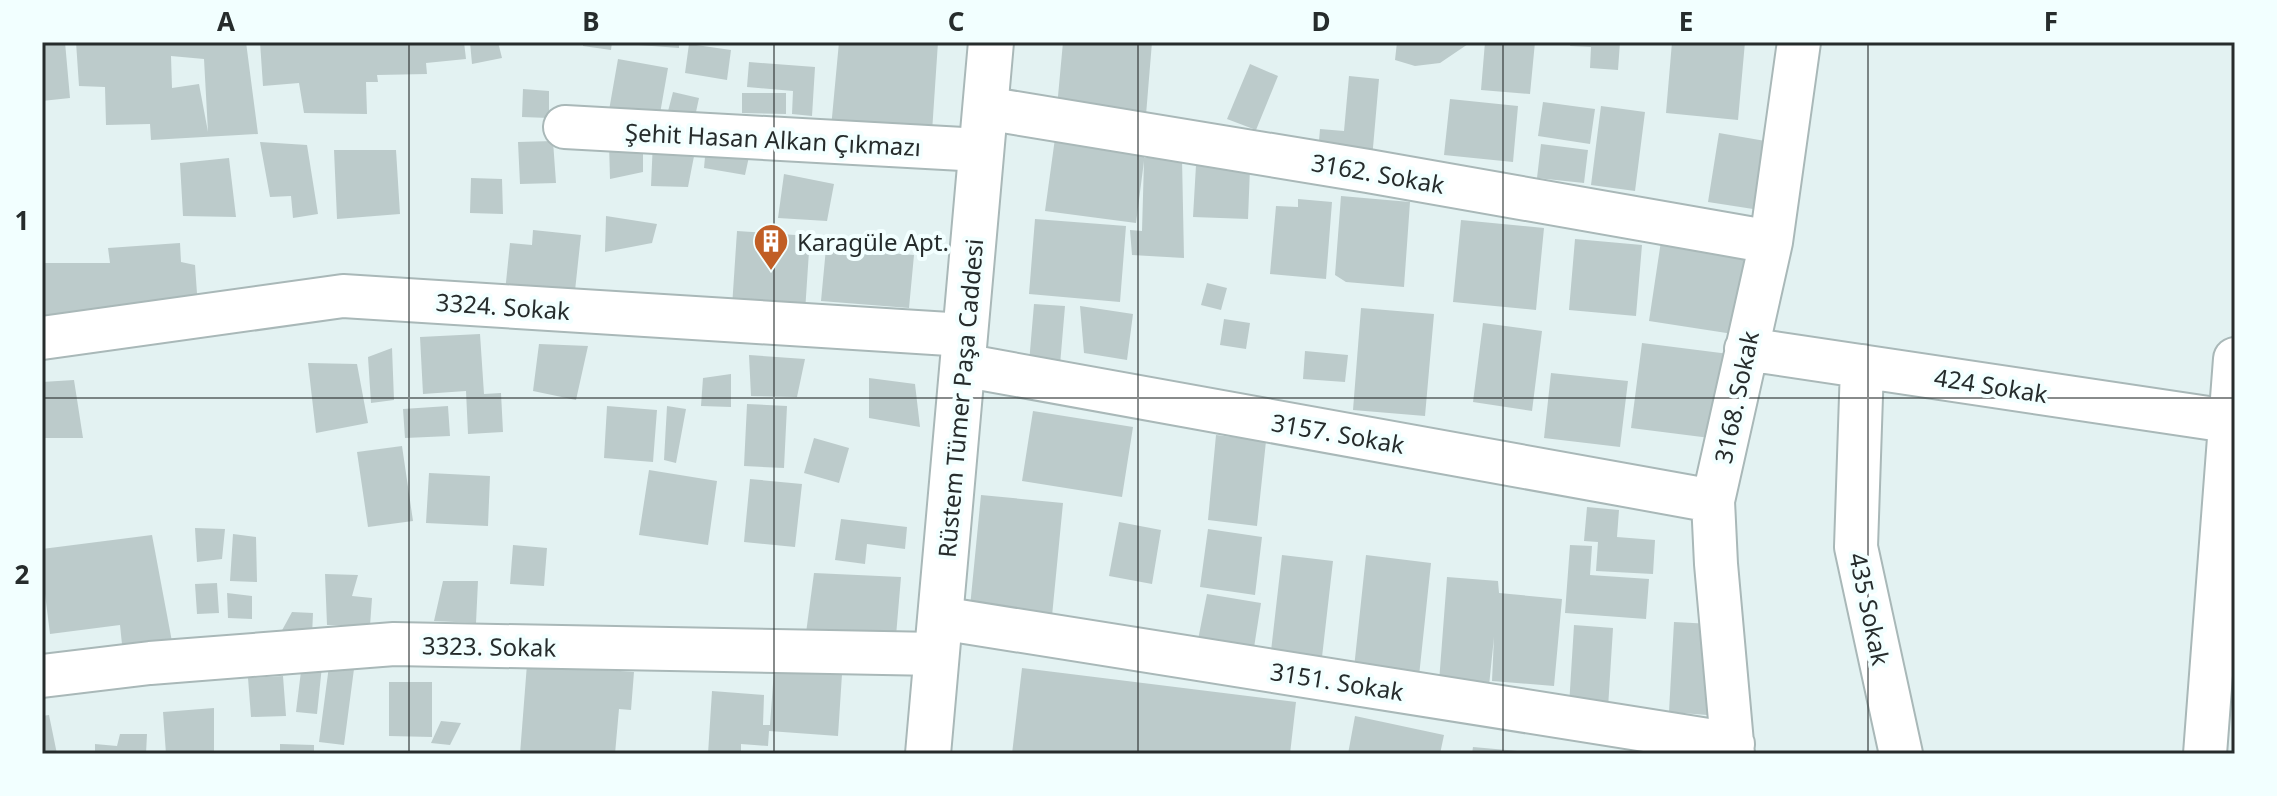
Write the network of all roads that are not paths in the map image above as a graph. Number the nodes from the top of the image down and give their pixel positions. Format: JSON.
{"nodes":[{"id":1,"x":991,"y":42,"type":"edge"},
{"id":2,"x":1799,"y":42,"type":"edge"},
{"id":3,"x":565,"y":127,"type":"dead end"},
{"id":4,"x":983,"y":129,"type":"junction"},
{"id":5,"x":1771,"y":242,"type":"junction"},
{"id":6,"x":42,"y":338,"type":"edge"},
{"id":7,"x":1746,"y":349,"type":"junction"},
{"id":8,"x":964,"y":350,"type":"junction"},
{"id":9,"x":2235,"y":359,"type":"edge"},
{"id":10,"x":1862,"y":366,"type":"junction"},
{"id":11,"x":2232,"y":422,"type":"edge"},
{"id":12,"x":1713,"y":501,"type":"junction"},
{"id":13,"x":939,"y":636,"type":"junction"},
{"id":14,"x":42,"y":676,"type":"edge"},
{"id":15,"x":1733,"y":749,"type":"edge"},
{"id":16,"x":928,"y":754,"type":"edge"},
{"id":17,"x":1901,"y":754,"type":"edge"},
{"id":18,"x":2205,"y":754,"type":"edge"}],
"edges":[{"from":1,"to":4,"type":"street","name":"Rüstem Tümer Paşa Caddesi"},
{"from":2,"to":5,"type":"street","name":"3168. Sokak"},
{"from":3,"to":4,"type":"street","name":"Şehit Hasan Alkan Çıkmazı"},
{"from":4,"to":5,"type":"street","name":"3162. Sokak"},
{"from":4,"to":8,"type":"street","name":"Rüstem Tümer Paşa Caddesi"},
{"from":5,"to":7,"type":"street","name":"3168. Sokak"},
{"from":6,"to":8,"type":"street","name":"3324. Sokak"},
{"from":7,"to":10,"type":"street","name":"424 Sokak"},
{"from":7,"to":12,"type":"street","name":"3168. Sokak"},
{"from":8,"to":12,"type":"street","name":"3157. Sokak"},
{"from":8,"to":13,"type":"street","name":"Rüstem Tümer Paşa Caddesi"},
{"from":9,"to":11,"type":"street"},
{"from":10,"to":11,"type":"street","name":"424 Sokak"},
{"from":10,"to":17,"type":"street","name":"435 Sokak"},
{"from":11,"to":18,"type":"street"},
{"from":12,"to":15,"type":"street","name":"3168. Sokak"},
{"from":13,"to":14,"type":"street","name":"3323. Sokak"},
{"from":13,"to":15,"type":"street","name":"3151. Sokak"},
{"from":13,"to":16,"type":"street","name":"Rüstem Tümer Paşa Caddesi"}]}
